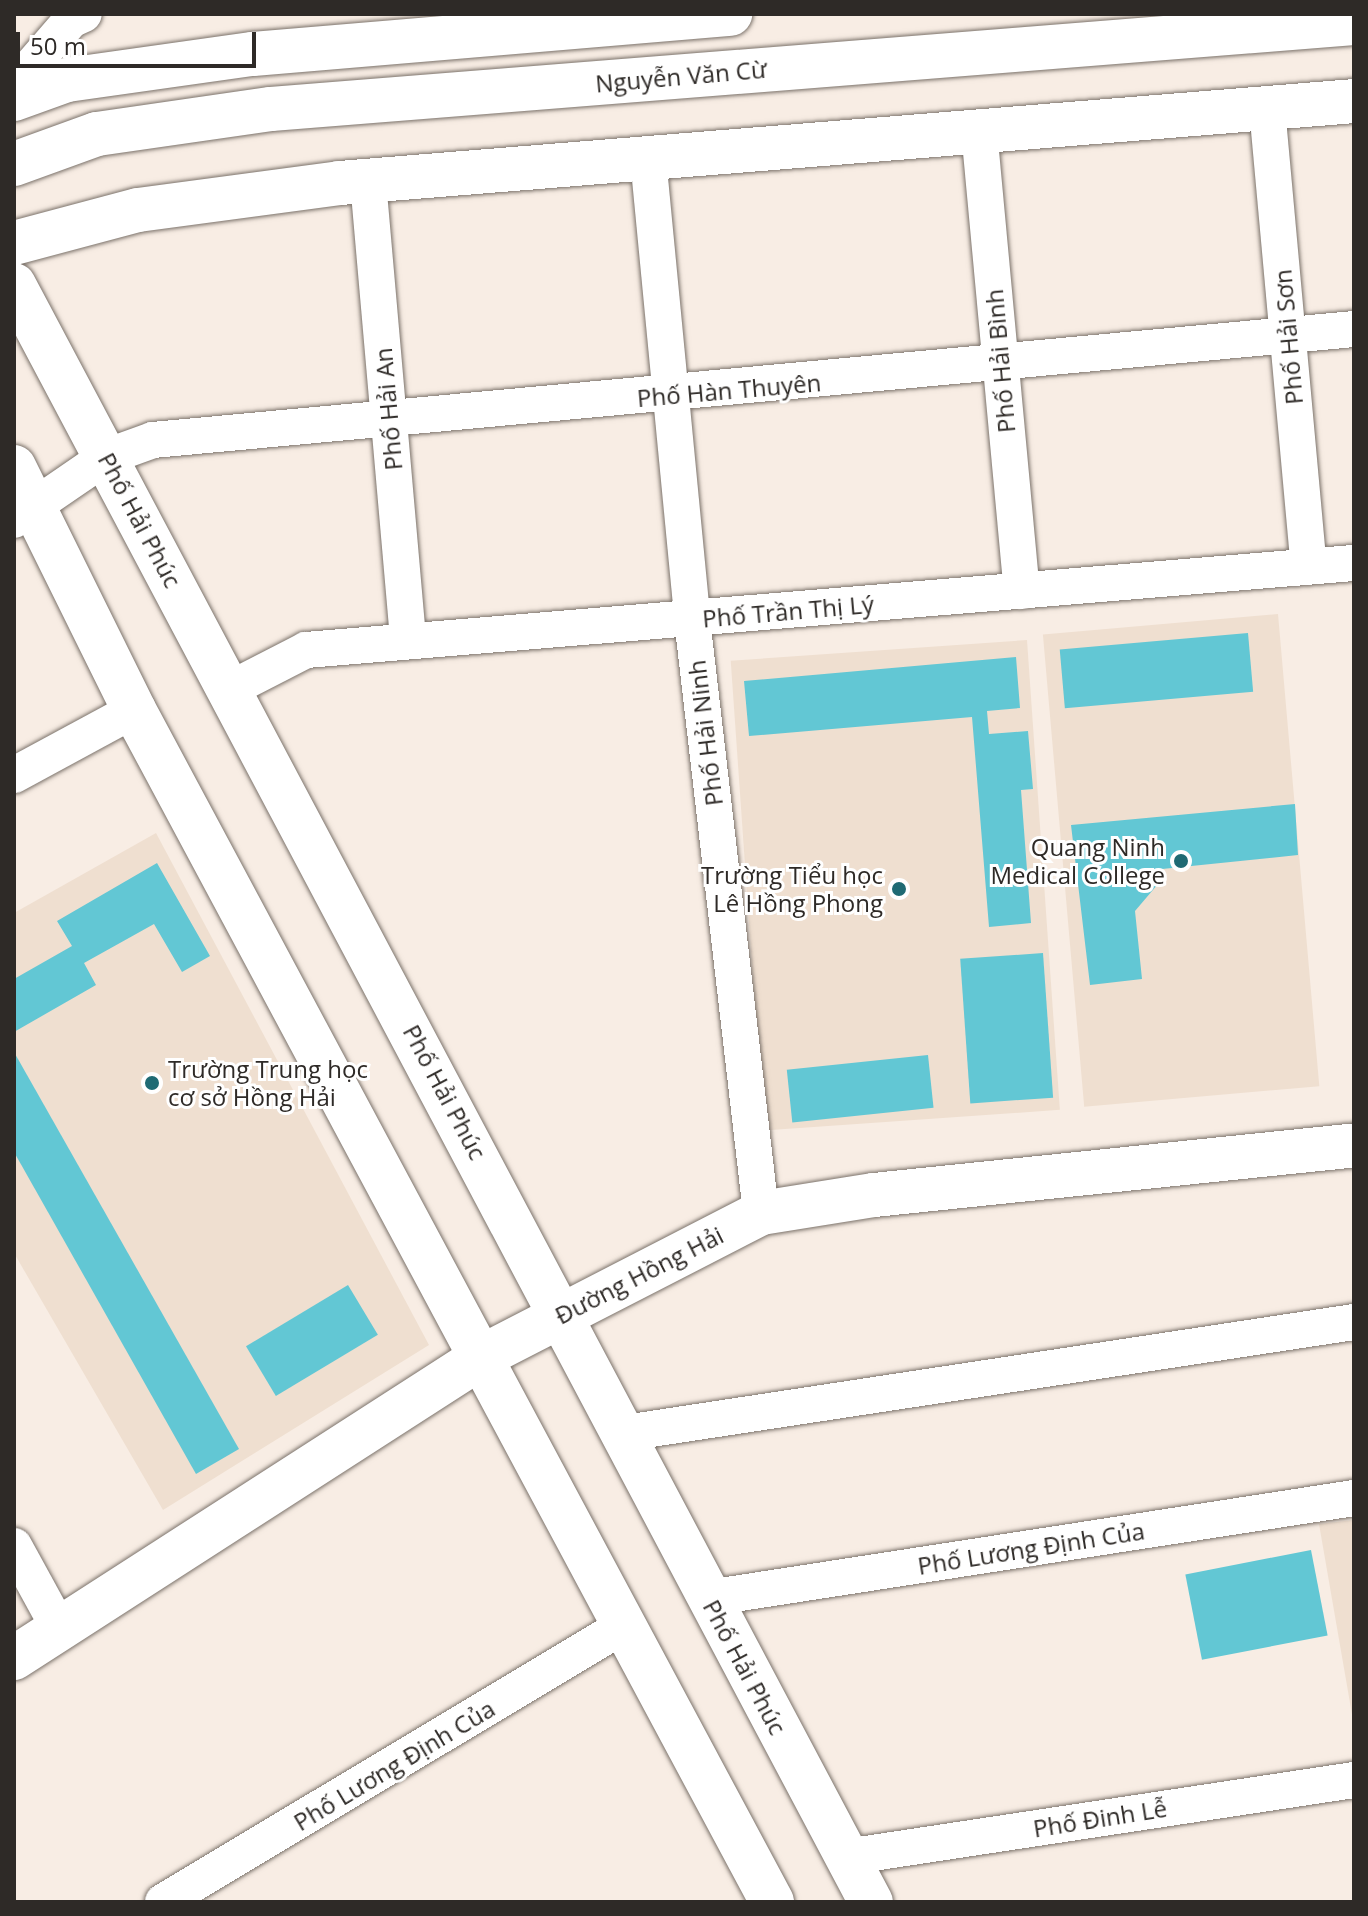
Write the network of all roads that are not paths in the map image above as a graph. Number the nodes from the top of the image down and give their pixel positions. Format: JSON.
{"nodes":[{"id":1,"x":84,"y":14,"type":"edge"},
{"id":2,"x":730,"y":14,"type":"edge"},
{"id":3,"x":1354,"y":23,"type":"edge"},
{"id":4,"x":14,"y":86,"type":"edge"},
{"id":5,"x":14,"y":99,"type":"edge"},
{"id":6,"x":1354,"y":101,"type":"edge"},
{"id":7,"x":1267,"y":108,"type":"junction"},
{"id":8,"x":979,"y":130,"type":"junction"},
{"id":9,"x":648,"y":158,"type":"junction"},
{"id":10,"x":14,"y":164,"type":"edge"},
{"id":11,"x":368,"y":181,"type":"junction"},
{"id":12,"x":14,"y":243,"type":"edge"},
{"id":13,"x":14,"y":285,"type":"edge"},
{"id":14,"x":1354,"y":329,"type":"edge"},
{"id":15,"x":1288,"y":336,"type":"junction"},
{"id":16,"x":1001,"y":365,"type":"junction"},
{"id":17,"x":670,"y":396,"type":"junction"},
{"id":18,"x":389,"y":421,"type":"junction"},
{"id":19,"x":106,"y":457,"type":"junction"},
{"id":20,"x":14,"y":467,"type":"edge"},
{"id":21,"x":24,"y":514,"type":"edge"},
{"id":22,"x":1354,"y":563,"type":"edge"},
{"id":23,"x":1309,"y":566,"type":"junction"},
{"id":24,"x":1022,"y":591,"type":"junction"},
{"id":25,"x":692,"y":619,"type":"junction"},
{"id":26,"x":408,"y":638,"type":"junction"},
{"id":27,"x":230,"y":689,"type":"junction"},
{"id":28,"x":134,"y":710,"type":"junction"},
{"id":29,"x":14,"y":775,"type":"edge"},
{"id":30,"x":1354,"y":1145,"type":"edge"},
{"id":31,"x":761,"y":1213,"type":"junction"},
{"id":32,"x":563,"y":1313,"type":"junction"},
{"id":33,"x":1354,"y":1322,"type":"edge"},
{"id":34,"x":483,"y":1356,"type":"junction"},
{"id":35,"x":625,"y":1433,"type":"junction"},
{"id":36,"x":1354,"y":1498,"type":"edge"},
{"id":37,"x":14,"y":1546,"type":"edge"},
{"id":38,"x":708,"y":1598,"type":"junction"},
{"id":39,"x":623,"y":1626,"type":"junction"},
{"id":40,"x":60,"y":1630,"type":"junction"},
{"id":41,"x":14,"y":1658,"type":"edge"},
{"id":42,"x":1354,"y":1780,"type":"edge"},
{"id":43,"x":846,"y":1857,"type":"junction"},
{"id":44,"x":758,"y":1897,"type":"edge"},
{"id":45,"x":163,"y":1902,"type":"edge"},
{"id":46,"x":871,"y":1902,"type":"edge"}],
"edges":[{"from":1,"to":4,"type":"street"},
{"from":2,"to":5,"type":"street"},
{"from":3,"to":10,"type":"street","name":"Nguyễn Văn Cừ"},
{"from":6,"to":7,"type":"street"},
{"from":7,"to":8,"type":"street"},
{"from":7,"to":15,"type":"street","name":"Phố Hải Sơn"},
{"from":8,"to":9,"type":"street"},
{"from":8,"to":16,"type":"street","name":"Phố Hải Bình"},
{"from":9,"to":11,"type":"street"},
{"from":9,"to":17,"type":"street","name":"Phố Hải Ninh"},
{"from":11,"to":12,"type":"street"},
{"from":11,"to":18,"type":"street","name":"Phố Hải An"},
{"from":13,"to":19,"type":"street","name":"Phố Hải Phúc"},
{"from":14,"to":15,"type":"street","name":"Phố Hàn Thuyên"},
{"from":15,"to":16,"type":"street","name":"Phố Hàn Thuyên"},
{"from":15,"to":23,"type":"street","name":"Phố Hải Sơn"},
{"from":16,"to":17,"type":"street","name":"Phố Hàn Thuyên"},
{"from":16,"to":24,"type":"street","name":"Phố Hải Bình"},
{"from":17,"to":18,"type":"street","name":"Phố Hàn Thuyên"},
{"from":17,"to":25,"type":"street","name":"Phố Hải Ninh"},
{"from":18,"to":19,"type":"street","name":"Phố Hàn Thuyên"},
{"from":18,"to":26,"type":"street","name":"Phố Hải An"},
{"from":19,"to":21,"type":"street","name":"Phố Hàn Thuyên"},
{"from":19,"to":27,"type":"street","name":"Phố Hải Phúc"},
{"from":20,"to":21,"type":"street"},
{"from":21,"to":28,"type":"street"},
{"from":22,"to":23,"type":"street","name":"Phố Trần Thị Lý"},
{"from":23,"to":24,"type":"street","name":"Phố Trần Thị Lý"},
{"from":24,"to":25,"type":"street","name":"Phố Trần Thị Lý"},
{"from":25,"to":26,"type":"street","name":"Phố Trần Thị Lý"},
{"from":25,"to":31,"type":"street","name":"Phố Hải Ninh"},
{"from":26,"to":27,"type":"street","name":"Phố Trần Thị Lý"},
{"from":27,"to":32,"type":"street","name":"Phố Hải Phúc"},
{"from":28,"to":29,"type":"street"},
{"from":28,"to":34,"type":"street"},
{"from":30,"to":31,"type":"street","name":"Đường Hồng Hải"},
{"from":31,"to":32,"type":"street","name":"Đường Hồng Hải"},
{"from":32,"to":34,"type":"street","name":"Đường Hồng Hải"},
{"from":32,"to":35,"type":"street","name":"Phố Hải Phúc"},
{"from":33,"to":35,"type":"street"},
{"from":34,"to":39,"type":"street"},
{"from":34,"to":40,"type":"street","name":"Đường Hồng Hải"},
{"from":35,"to":38,"type":"street","name":"Phố Hải Phúc"},
{"from":36,"to":38,"type":"street","name":"Phố Lương Định Của"},
{"from":37,"to":40,"type":"street"},
{"from":38,"to":43,"type":"street","name":"Phố Hải Phúc"},
{"from":39,"to":44,"type":"street"},
{"from":39,"to":45,"type":"street","name":"Phố Lương Định Của"},
{"from":40,"to":41,"type":"street","name":"Đường Hồng Hải"},
{"from":42,"to":43,"type":"street","name":"Phố Đinh Lễ"},
{"from":43,"to":46,"type":"street","name":"Phố Hải Phúc"}]}
